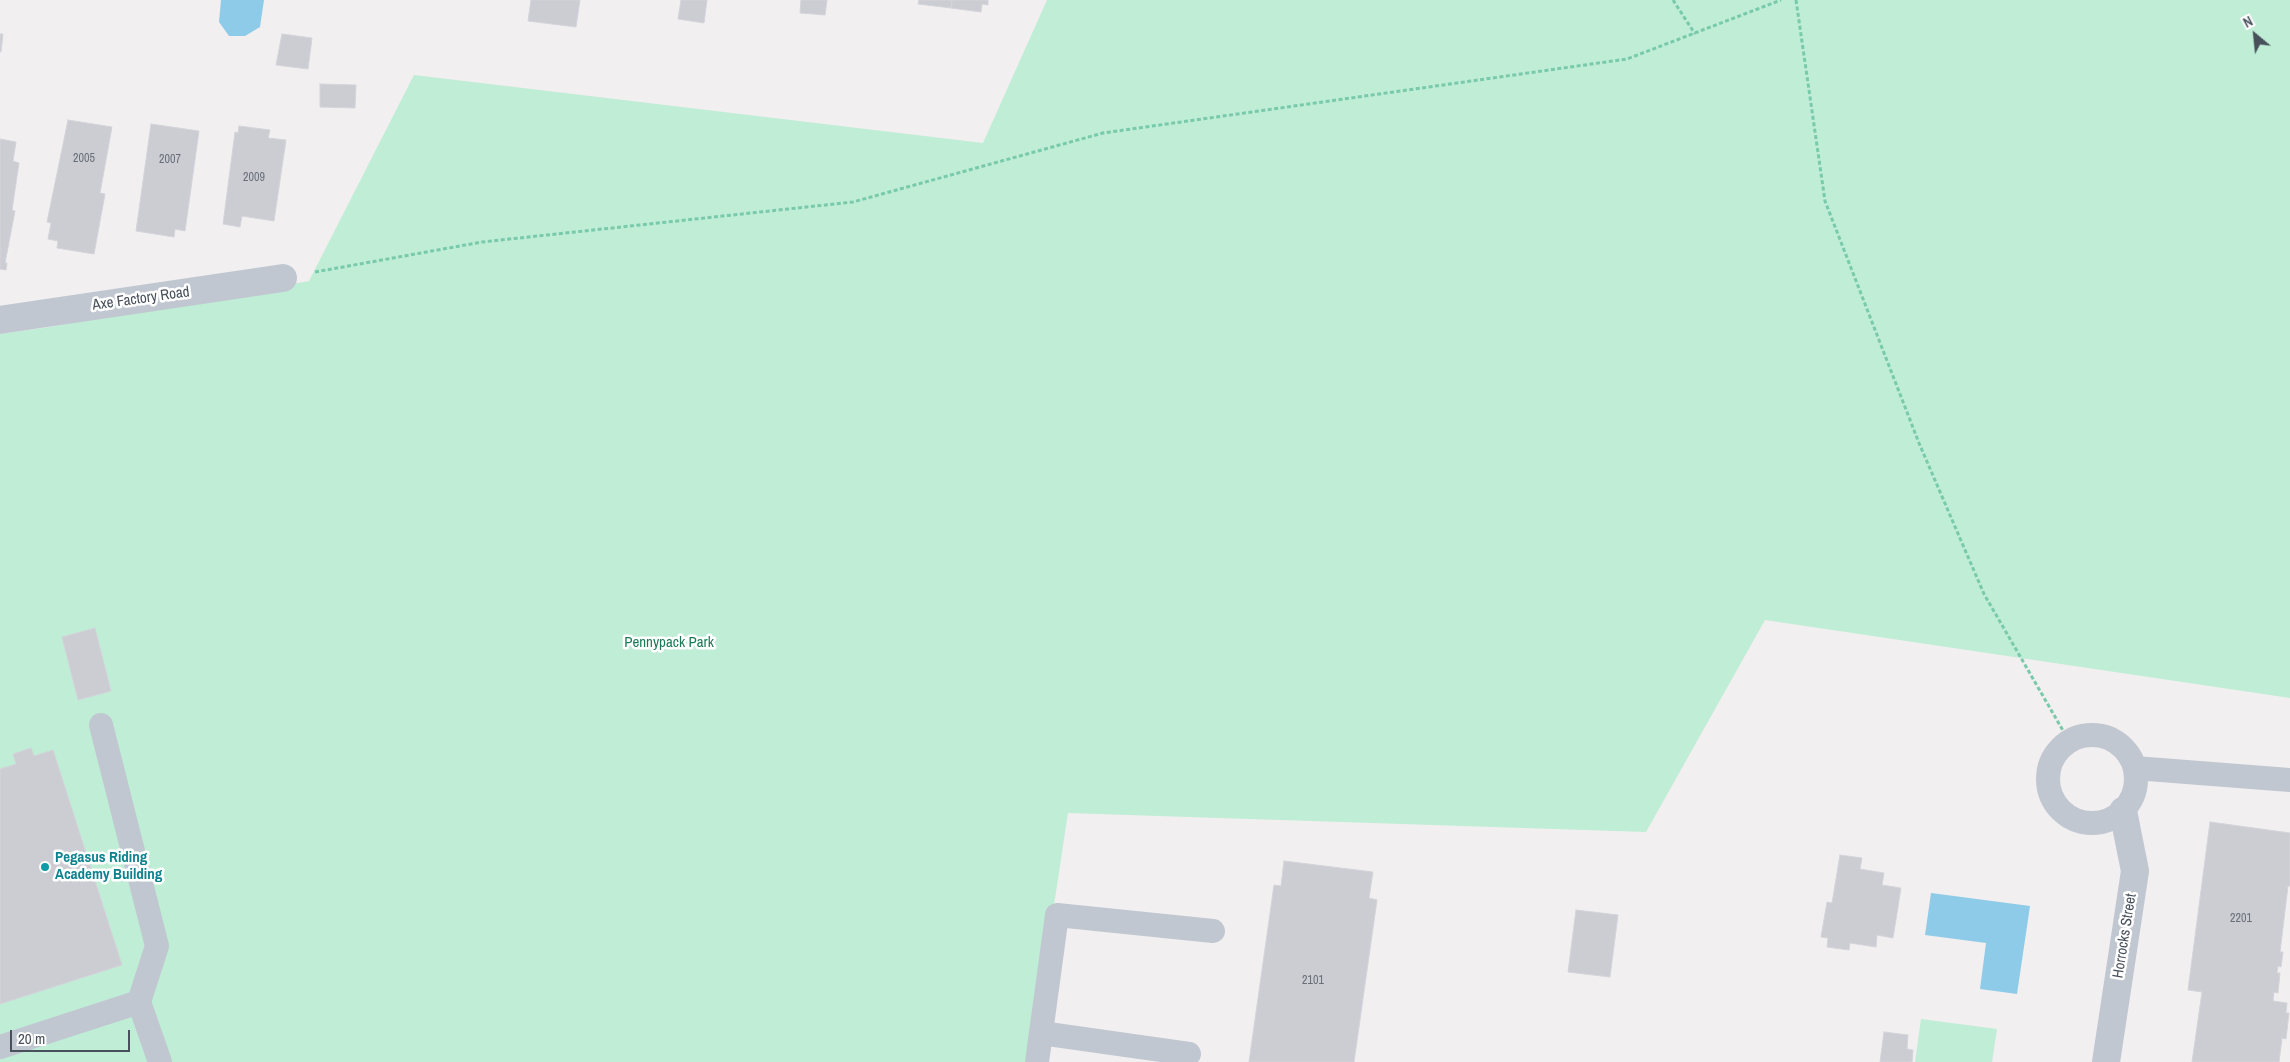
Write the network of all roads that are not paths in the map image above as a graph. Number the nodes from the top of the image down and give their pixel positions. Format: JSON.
{"nodes":[{"id":1,"x":283,"y":278,"type":"road end"},
{"id":2,"x":0,"y":320,"type":"edge"},
{"id":3,"x":101,"y":725,"type":"dead end"},
{"id":4,"x":2135,"y":768,"type":"junction"},
{"id":5,"x":2290,"y":780,"type":"edge"},
{"id":6,"x":2123,"y":811,"type":"junction"},
{"id":7,"x":1213,"y":931,"type":"dead end"},
{"id":8,"x":139,"y":1002,"type":"junction"},
{"id":9,"x":1041,"y":1033,"type":"junction"},
{"id":10,"x":0,"y":1047,"type":"edge"},
{"id":11,"x":1189,"y":1054,"type":"dead end"},
{"id":12,"x":160,"y":1062,"type":"edge"},
{"id":13,"x":1037,"y":1062,"type":"edge"},
{"id":14,"x":2106,"y":1062,"type":"edge"}],
"edges":[{"from":1,"to":2,"type":"street","name":"Axe Factory Road"},
{"from":3,"to":8,"type":"lane"},
{"from":4,"to":5,"type":"lane"},
{"from":4,"to":6,"type":"lane"},
{"from":4,"to":6,"type":"lane"},
{"from":6,"to":14,"type":"street","name":"Horrocks Street"},
{"from":7,"to":9,"type":"lane"},
{"from":8,"to":10,"type":"lane"},
{"from":8,"to":12,"type":"lane"},
{"from":9,"to":11,"type":"lane"},
{"from":9,"to":13,"type":"lane"}]}
